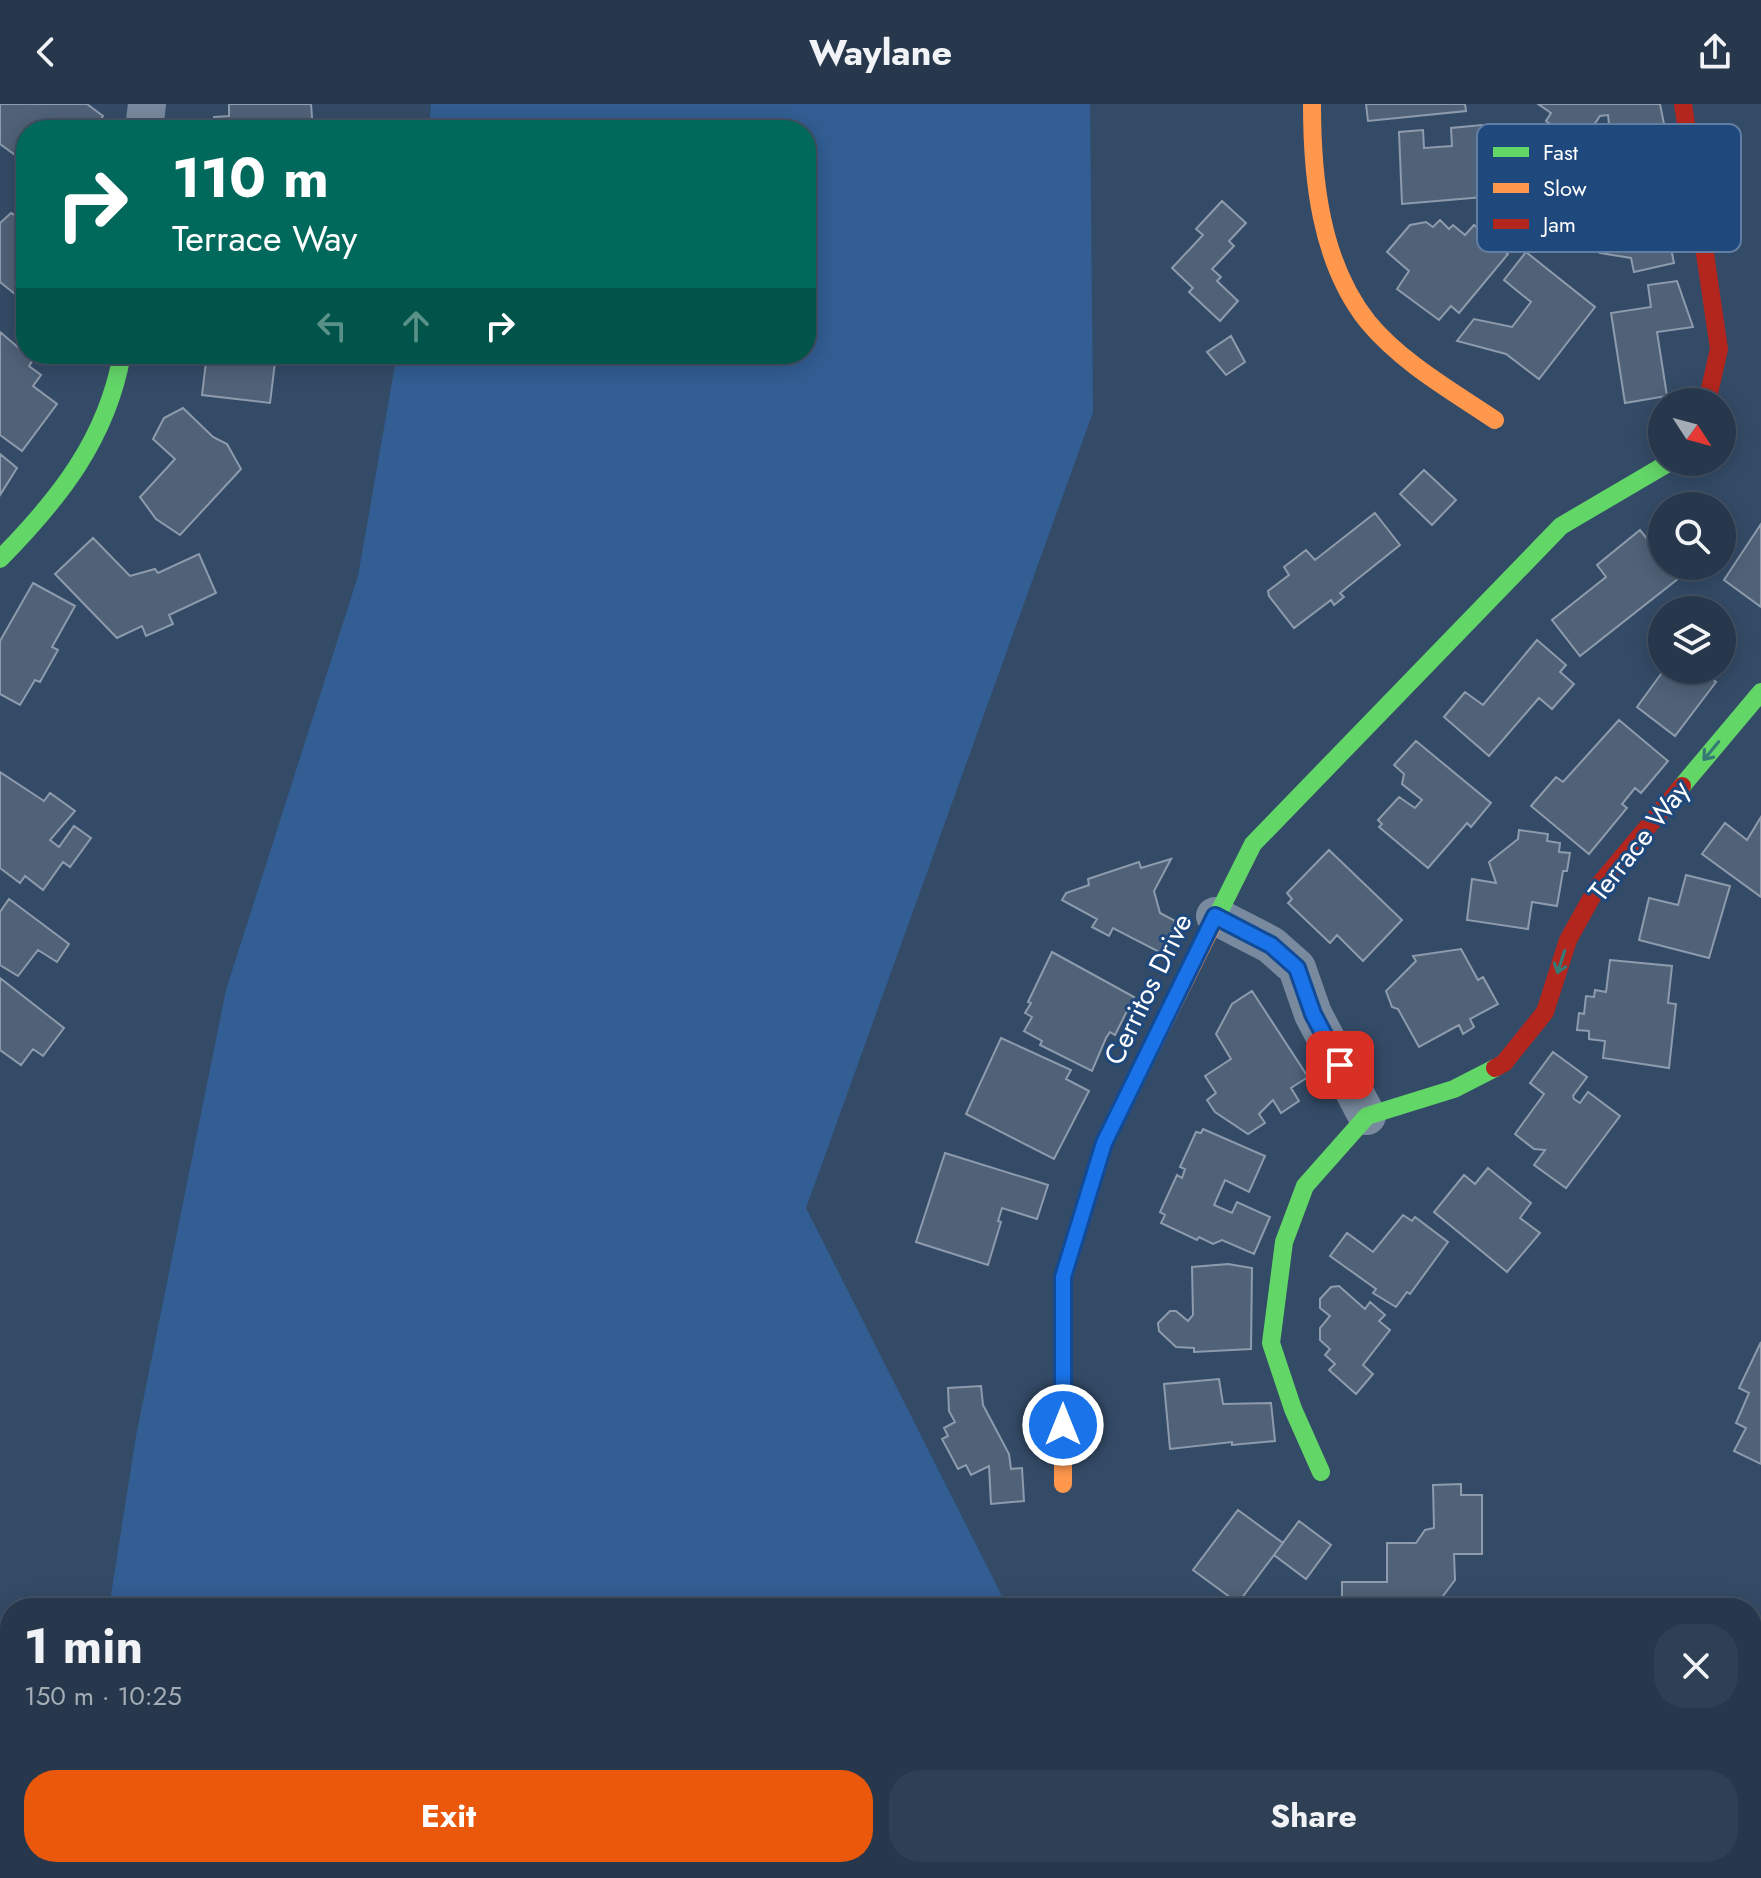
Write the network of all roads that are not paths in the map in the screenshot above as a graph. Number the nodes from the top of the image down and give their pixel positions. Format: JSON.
{"nodes":[{"id":1,"x":1312,"y":104,"type":"edge"},
{"id":2,"x":1683,"y":104,"type":"edge"},
{"id":3,"x":1686,"y":124,"type":"edge"},
{"id":4,"x":1705,"y":252,"type":"edge"},
{"id":5,"x":120,"y":364,"type":"edge"},
{"id":6,"x":1710,"y":388,"type":"edge"},
{"id":7,"x":1495,"y":420,"type":"dead end"},
{"id":8,"x":1648,"y":475,"type":"edge"},
{"id":9,"x":0,"y":559,"type":"edge"},
{"id":10,"x":1761,"y":692,"type":"edge"},
{"id":11,"x":1215,"y":916,"type":"junction"},
{"id":12,"x":1367,"y":1116,"type":"junction"},
{"id":13,"x":1321,"y":1472,"type":"dead end"},
{"id":14,"x":1063,"y":1484,"type":"dead end"}],
"edges":[{"from":1,"to":7,"type":"street"},
{"from":2,"to":3,"type":"street"},
{"from":4,"to":6,"type":"street"},
{"from":5,"to":9,"type":"street"},
{"from":8,"to":11,"type":"street","name":"Cerritos Drive"},
{"from":10,"to":12,"type":"street","name":"Terrace Way","one_way":true},
{"from":11,"to":12,"type":"street"},
{"from":11,"to":14,"type":"street","name":"Cerritos Drive"},
{"from":12,"to":13,"type":"street"}]}
